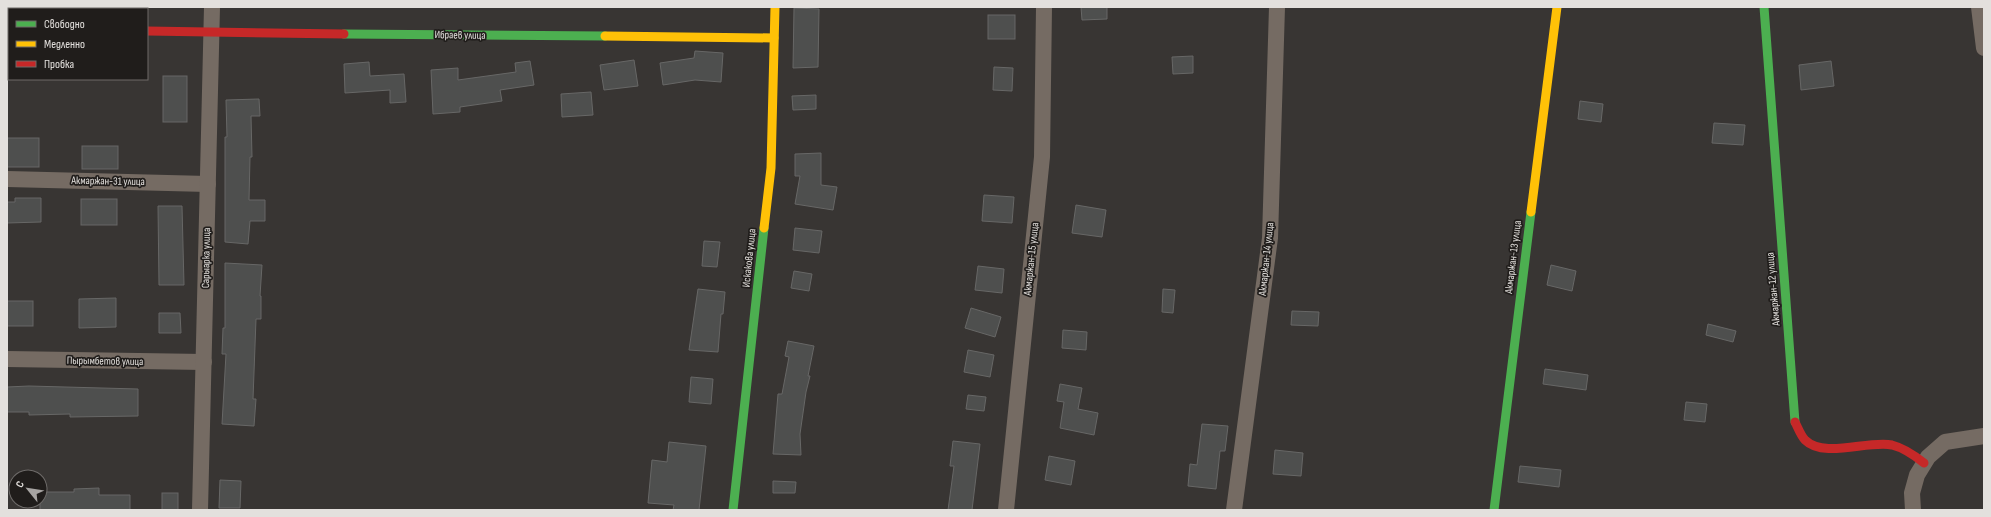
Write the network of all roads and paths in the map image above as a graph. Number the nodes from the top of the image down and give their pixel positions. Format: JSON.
{"nodes":[{"id":1,"x":212,"y":7,"type":"edge"},
{"id":2,"x":774,"y":7,"type":"edge"},
{"id":3,"x":1044,"y":7,"type":"edge"},
{"id":4,"x":1277,"y":7,"type":"edge"},
{"id":5,"x":1557,"y":7,"type":"edge"},
{"id":6,"x":1764,"y":7,"type":"edge"},
{"id":7,"x":1979,"y":7,"type":"edge"},
{"id":8,"x":148,"y":31,"type":"edge"},
{"id":9,"x":212,"y":33,"type":"junction"},
{"id":10,"x":774,"y":38,"type":"junction"},
{"id":11,"x":1984,"y":48,"type":"edge"},
{"id":12,"x":7,"y":179,"type":"edge"},
{"id":13,"x":208,"y":184,"type":"junction"},
{"id":14,"x":7,"y":359,"type":"edge"},
{"id":15,"x":204,"y":362,"type":"junction"},
{"id":16,"x":1984,"y":436,"type":"edge"},
{"id":17,"x":1924,"y":463,"type":"junction"},
{"id":18,"x":200,"y":510,"type":"edge"},
{"id":19,"x":733,"y":510,"type":"edge"},
{"id":20,"x":1006,"y":510,"type":"edge"},
{"id":21,"x":1234,"y":510,"type":"edge"},
{"id":22,"x":1494,"y":510,"type":"edge"},
{"id":23,"x":1913,"y":510,"type":"edge"}],
"edges":[{"from":1,"to":9,"type":"street","name":"Сарыарка улица"},
{"from":2,"to":10,"type":"street","name":"Искакова улица"},
{"from":3,"to":20,"type":"street","name":"Акмаржан-15 улица"},
{"from":4,"to":21,"type":"street","name":"Акмаржан-14 улица"},
{"from":5,"to":22,"type":"street","name":"Акмаржан-13 улица"},
{"from":6,"to":17,"type":"street","name":"Акмаржан-12 улица"},
{"from":7,"to":11,"type":"street"},
{"from":8,"to":9,"type":"street","name":"Ибраев улица"},
{"from":9,"to":10,"type":"street","name":"Ибраев улица"},
{"from":9,"to":13,"type":"street","name":"Сарыарка улица"},
{"from":10,"to":19,"type":"street","name":"Искакова улица"},
{"from":12,"to":13,"type":"street","name":"Акмаржан-31 улица"},
{"from":13,"to":15,"type":"street","name":"Сарыарка улица"},
{"from":14,"to":15,"type":"street","name":"Пырымбетов улица"},
{"from":15,"to":18,"type":"street","name":"Сарыарка улица"},
{"from":16,"to":17,"type":"street"},
{"from":17,"to":23,"type":"street"}]}
